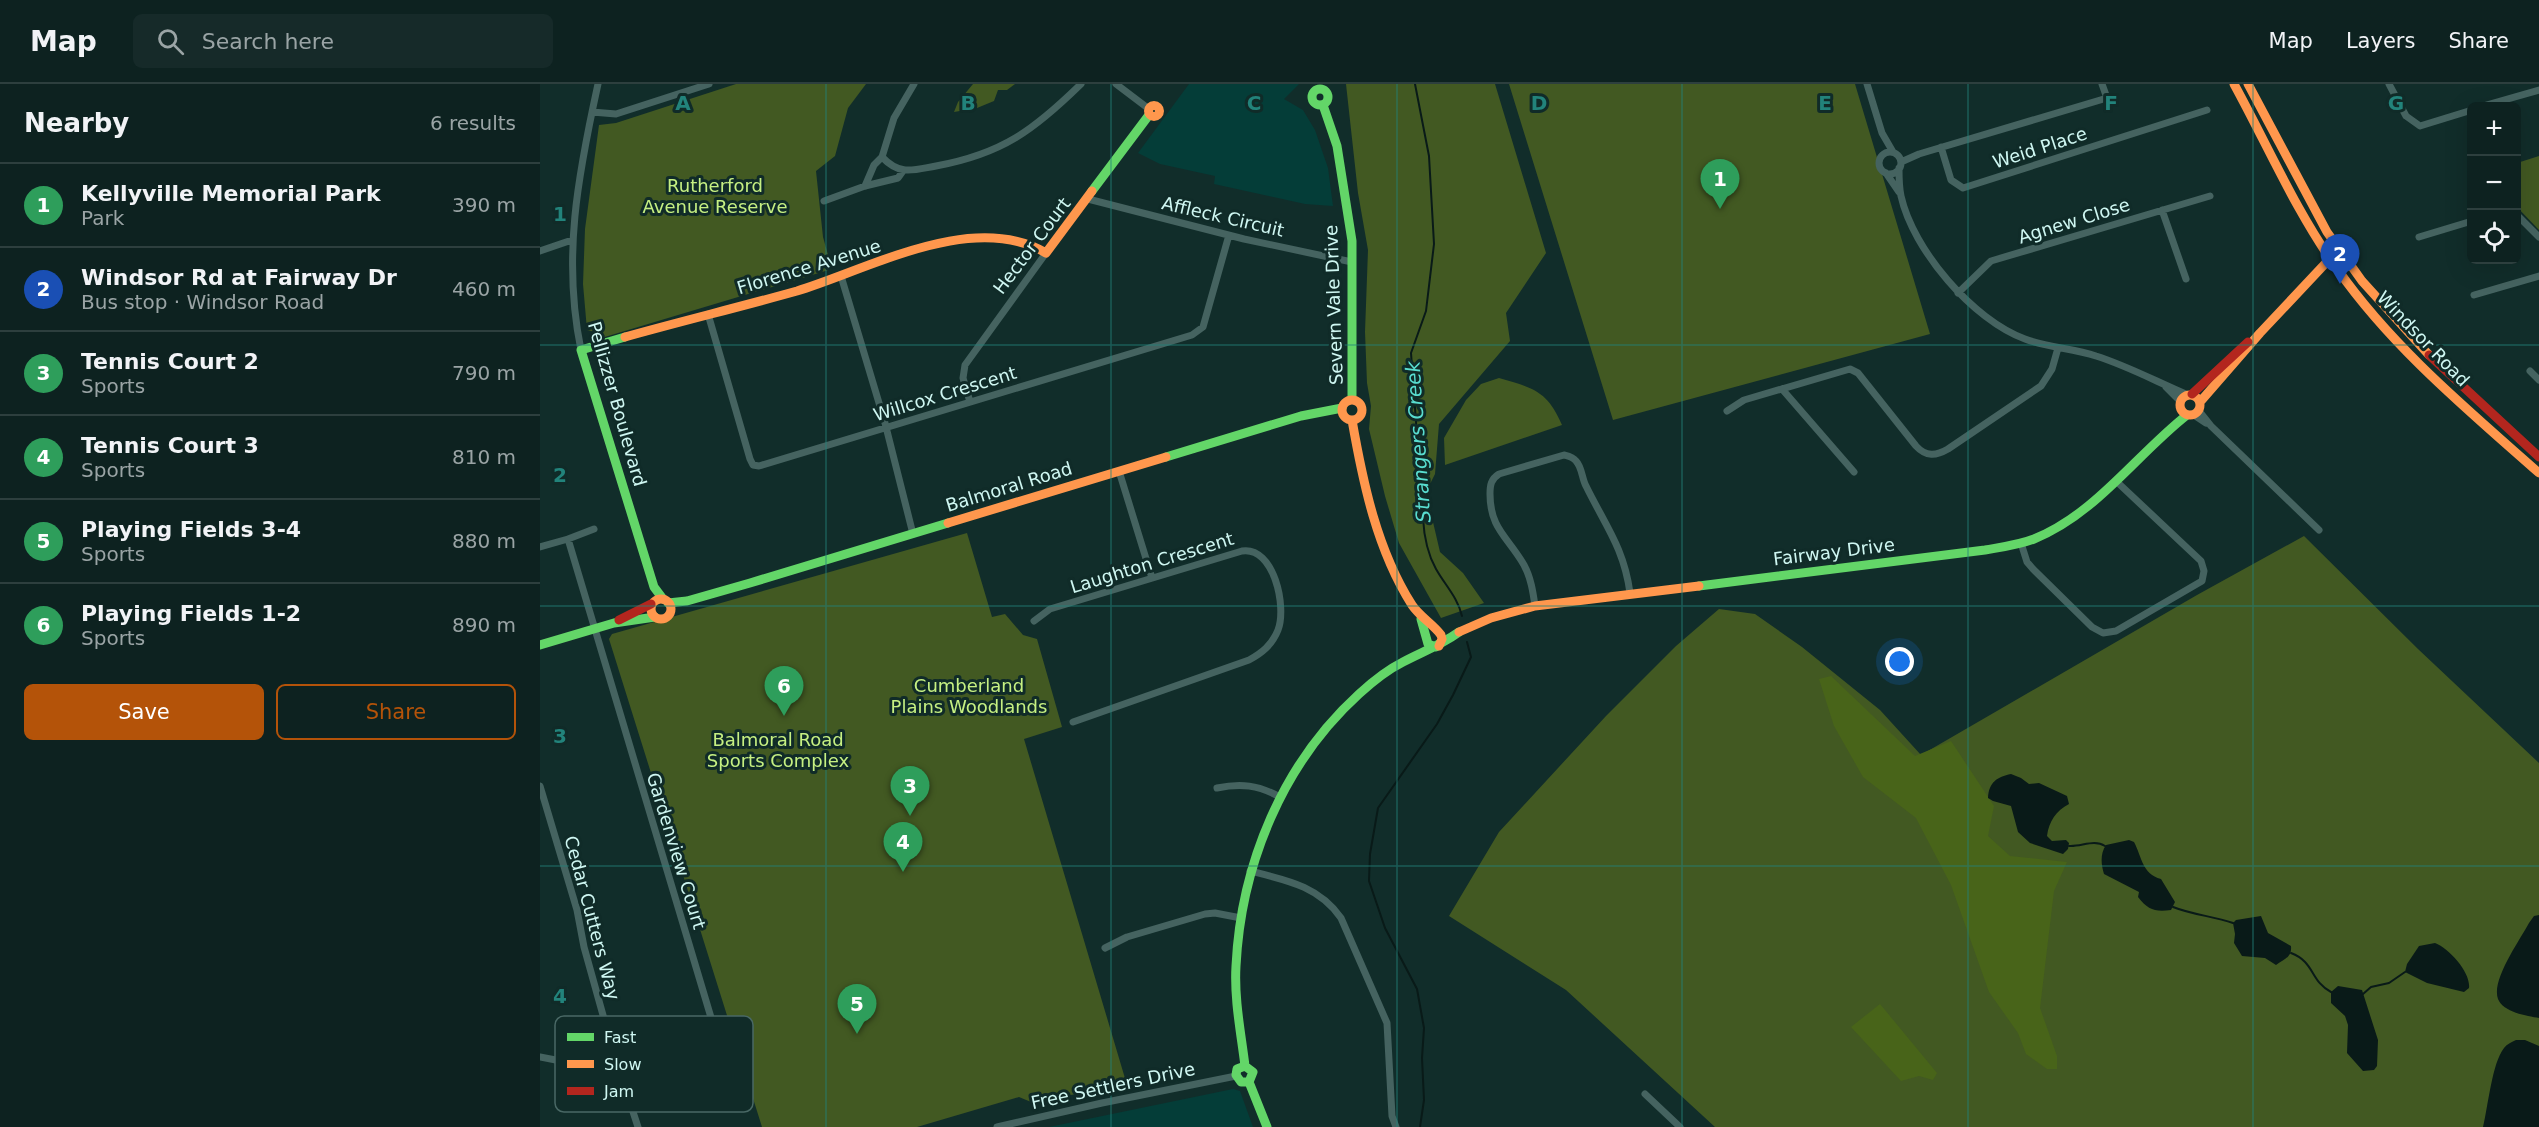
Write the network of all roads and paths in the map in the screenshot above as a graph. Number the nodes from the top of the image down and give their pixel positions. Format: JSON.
{"nodes":[{"id":1,"x":598,"y":84,"type":"edge"},
{"id":2,"x":709,"y":84,"type":"edge"},
{"id":3,"x":914,"y":84,"type":"edge"},
{"id":4,"x":1081,"y":84,"type":"edge"},
{"id":5,"x":1116,"y":84,"type":"edge"},
{"id":6,"x":1867,"y":84,"type":"edge"},
{"id":7,"x":2102,"y":84,"type":"edge"},
{"id":8,"x":2234,"y":84,"type":"edge"},
{"id":9,"x":2248,"y":84,"type":"edge"},
{"id":10,"x":2389,"y":84,"type":"edge"},
{"id":11,"x":1319,"y":86,"type":"edge"},
{"id":12,"x":2539,"y":90,"type":"edge"},
{"id":13,"x":2497,"y":102,"type":"edge"},
{"id":14,"x":2207,"y":111,"type":"dead end"},
{"id":15,"x":592,"y":112,"type":"junction"},
{"id":16,"x":1149,"y":112,"type":"joint"},
{"id":17,"x":2467,"y":112,"type":"edge"},
{"id":18,"x":1882,"y":133,"type":"junction"},
{"id":19,"x":1941,"y":147,"type":"junction"},
{"id":20,"x":1883,"y":155,"type":"junction"},
{"id":21,"x":882,"y":157,"type":"junction"},
{"id":22,"x":1898,"y":160,"type":"junction"},
{"id":23,"x":903,"y":171,"type":"junction"},
{"id":24,"x":1886,"y":173,"type":"junction"},
{"id":25,"x":865,"y":186,"type":"junction"},
{"id":26,"x":1900,"y":195,"type":"junction"},
{"id":27,"x":2210,"y":196,"type":"dead end"},
{"id":28,"x":1088,"y":199,"type":"junction"},
{"id":29,"x":824,"y":201,"type":"dead end"},
{"id":30,"x":2162,"y":210,"type":"junction"},
{"id":31,"x":2521,"y":218,"type":"edge"},
{"id":32,"x":2467,"y":223,"type":"edge"},
{"id":33,"x":1228,"y":235,"type":"junction"},
{"id":34,"x":2419,"y":237,"type":"dead end"},
{"id":35,"x":2539,"y":237,"type":"edge"},
{"id":36,"x":572,"y":240,"type":"junction"},
{"id":37,"x":2338,"y":250,"type":"junction"},
{"id":38,"x":540,"y":251,"type":"edge"},
{"id":39,"x":1046,"y":254,"type":"junction"},
{"id":40,"x":2331,"y":259,"type":"junction"},
{"id":41,"x":1352,"y":262,"type":"junction"},
{"id":42,"x":841,"y":276,"type":"junction"},
{"id":43,"x":2539,"y":276,"type":"edge"},
{"id":44,"x":2186,"y":279,"type":"dead end"},
{"id":45,"x":1958,"y":293,"type":"junction"},
{"id":46,"x":2474,"y":295,"type":"dead end"},
{"id":47,"x":708,"y":314,"type":"junction"},
{"id":48,"x":2058,"y":348,"type":"junction"},
{"id":49,"x":581,"y":350,"type":"junction"},
{"id":50,"x":2530,"y":371,"type":"dead end"},
{"id":51,"x":2539,"y":380,"type":"edge"},
{"id":52,"x":1782,"y":388,"type":"junction"},
{"id":53,"x":1352,"y":399,"type":"junction"},
{"id":54,"x":970,"y":402,"type":"junction"},
{"id":55,"x":2190,"y":405,"type":"junction"},
{"id":56,"x":1342,"y":408,"type":"junction"},
{"id":57,"x":1727,"y":411,"type":"dead end"},
{"id":58,"x":1352,"y":420,"type":"junction"},
{"id":59,"x":885,"y":428,"type":"junction"},
{"id":60,"x":2539,"y":457,"type":"edge"},
{"id":61,"x":1119,"y":471,"type":"junction"},
{"id":62,"x":1854,"y":472,"type":"dead end"},
{"id":63,"x":2539,"y":473,"type":"edge"},
{"id":64,"x":2116,"y":481,"type":"junction"},
{"id":65,"x":594,"y":529,"type":"dead end"},
{"id":66,"x":2319,"y":530,"type":"dead end"},
{"id":67,"x":913,"y":534,"type":"junction"},
{"id":68,"x":568,"y":539,"type":"junction"},
{"id":69,"x":2021,"y":543,"type":"junction"},
{"id":70,"x":540,"y":547,"type":"edge"},
{"id":71,"x":1152,"y":578,"type":"junction"},
{"id":72,"x":1630,"y":593,"type":"junction"},
{"id":73,"x":661,"y":604,"type":"junction"},
{"id":74,"x":1535,"y":606,"type":"junction"},
{"id":75,"x":1419,"y":614,"type":"junction"},
{"id":76,"x":655,"y":617,"type":"junction"},
{"id":77,"x":1034,"y":621,"type":"dead end"},
{"id":78,"x":614,"y":623,"type":"junction"},
{"id":79,"x":1467,"y":627,"type":"junction"},
{"id":80,"x":594,"y":629,"type":"junction"},
{"id":81,"x":1438,"y":632,"type":"junction"},
{"id":82,"x":1426,"y":638,"type":"junction"},
{"id":83,"x":540,"y":645,"type":"edge"},
{"id":84,"x":1437,"y":646,"type":"junction"},
{"id":85,"x":1407,"y":659,"type":"junction"},
{"id":86,"x":1073,"y":722,"type":"dead end"},
{"id":87,"x":540,"y":786,"type":"edge"},
{"id":88,"x":1217,"y":788,"type":"dead end"},
{"id":89,"x":1280,"y":797,"type":"junction"},
{"id":90,"x":1250,"y":871,"type":"junction"},
{"id":91,"x":1240,"y":918,"type":"junction"},
{"id":92,"x":1105,"y":948,"type":"dead end"},
{"id":93,"x":603,"y":1016,"type":"edge"},
{"id":94,"x":710,"y":1016,"type":"edge"},
{"id":95,"x":540,"y":1057,"type":"edge"},
{"id":96,"x":555,"y":1060,"type":"edge"},
{"id":97,"x":1245,"y":1066,"type":"junction"},
{"id":98,"x":1236,"y":1076,"type":"junction"},
{"id":99,"x":1249,"y":1082,"type":"junction"},
{"id":100,"x":1645,"y":1095,"type":"dead end"},
{"id":101,"x":633,"y":1112,"type":"edge"},
{"id":102,"x":638,"y":1127,"type":"edge"},
{"id":103,"x":997,"y":1127,"type":"edge"},
{"id":104,"x":1267,"y":1127,"type":"edge"},
{"id":105,"x":1396,"y":1127,"type":"edge"},
{"id":106,"x":1680,"y":1127,"type":"edge"}],
"edges":[{"from":1,"to":15,"type":"street","name":"Pellizzer Boulevard"},
{"from":2,"to":15,"type":"street"},
{"from":3,"to":21,"type":"street"},
{"from":4,"to":23,"type":"street"},
{"from":5,"to":16,"type":"street"},
{"from":6,"to":18,"type":"street"},
{"from":7,"to":19,"type":"street"},
{"from":8,"to":40,"type":"street","name":"Windsor Road"},
{"from":9,"to":37,"type":"street","name":"Windsor Road"},
{"from":10,"to":17,"type":"street"},
{"from":11,"to":41,"type":"street","name":"Severn Vale Drive"},
{"from":12,"to":13,"type":"street"},
{"from":14,"to":19,"type":"street","name":"Weid Place"},
{"from":15,"to":36,"type":"street","name":"Pellizzer Boulevard"},
{"from":16,"to":28,"type":"street","name":"Hector Court"},
{"from":18,"to":20,"type":"street"},
{"from":18,"to":22,"type":"street"},
{"from":19,"to":22,"type":"street"},
{"from":20,"to":22,"type":"street"},
{"from":20,"to":24,"type":"street"},
{"from":21,"to":23,"type":"street"},
{"from":21,"to":25,"type":"street"},
{"from":22,"to":24,"type":"street"},
{"from":22,"to":26,"type":"street"},
{"from":23,"to":25,"type":"street"},
{"from":24,"to":26,"type":"street"},
{"from":25,"to":29,"type":"street"},
{"from":26,"to":45,"type":"street"},
{"from":27,"to":30,"type":"street","name":"Agnew Close"},
{"from":28,"to":33,"type":"street","name":"Affleck Circuit"},
{"from":28,"to":39,"type":"street","name":"Hector Court"},
{"from":30,"to":44,"type":"street"},
{"from":30,"to":45,"type":"street","name":"Agnew Close"},
{"from":31,"to":35,"type":"street"},
{"from":32,"to":34,"type":"street"},
{"from":33,"to":41,"type":"street","name":"Affleck Circuit"},
{"from":33,"to":54,"type":"street","name":"Willcox Crescent"},
{"from":36,"to":38,"type":"street"},
{"from":36,"to":49,"type":"street","name":"Pellizzer Boulevard"},
{"from":37,"to":40,"type":"street","name":"Fairway Drive"},
{"from":37,"to":60,"type":"street","name":"Windsor Road"},
{"from":39,"to":42,"type":"street","name":"Florence Avenue"},
{"from":39,"to":54,"type":"street","name":"Hector Court"},
{"from":40,"to":55,"type":"street","name":"Fairway Drive"},
{"from":40,"to":63,"type":"street","name":"Windsor Road"},
{"from":41,"to":53,"type":"street","name":"Severn Vale Drive"},
{"from":42,"to":47,"type":"street","name":"Florence Avenue"},
{"from":42,"to":59,"type":"street"},
{"from":43,"to":46,"type":"street"},
{"from":45,"to":48,"type":"street"},
{"from":47,"to":49,"type":"street","name":"Florence Avenue"},
{"from":47,"to":59,"type":"street","name":"Willcox Crescent"},
{"from":48,"to":52,"type":"street"},
{"from":48,"to":55,"type":"street"},
{"from":49,"to":73,"type":"street","name":"Pellizzer Boulevard"},
{"from":50,"to":51,"type":"street"},
{"from":52,"to":57,"type":"street"},
{"from":52,"to":62,"type":"street"},
{"from":53,"to":56,"type":"street"},
{"from":53,"to":58,"type":"street"},
{"from":54,"to":59,"type":"street","name":"Willcox Crescent"},
{"from":55,"to":64,"type":"street","name":"Fairway Drive"},
{"from":55,"to":66,"type":"street"},
{"from":56,"to":58,"type":"street"},
{"from":56,"to":61,"type":"street","name":"Balmoral Road"},
{"from":58,"to":75,"type":"street"},
{"from":59,"to":67,"type":"street"},
{"from":61,"to":67,"type":"street","name":"Balmoral Road"},
{"from":61,"to":71,"type":"street"},
{"from":64,"to":69,"type":"street","name":"Fairway Drive"},
{"from":64,"to":69,"type":"street"},
{"from":65,"to":68,"type":"street"},
{"from":67,"to":73,"type":"street","name":"Balmoral Road"},
{"from":68,"to":70,"type":"street"},
{"from":68,"to":80,"type":"street","name":"Gardenview Court"},
{"from":69,"to":72,"type":"street","name":"Fairway Drive"},
{"from":71,"to":77,"type":"street","name":"Laughton Crescent"},
{"from":71,"to":86,"type":"street","name":"Laughton Crescent"},
{"from":72,"to":74,"type":"street","name":"Fairway Drive"},
{"from":72,"to":74,"type":"street"},
{"from":73,"to":76,"type":"street","name":"Pellizzer Boulevard"},
{"from":73,"to":76,"type":"street","name":"Balmoral Road"},
{"from":73,"to":78,"type":"street","name":"Balmoral Road"},
{"from":74,"to":79,"type":"street","name":"Fairway Drive"},
{"from":75,"to":81,"type":"street"},
{"from":75,"to":82,"type":"street"},
{"from":76,"to":78,"type":"street","name":"Balmoral Road"},
{"from":78,"to":80,"type":"street","name":"Balmoral Road"},
{"from":79,"to":81,"type":"street","name":"Fairway Drive"},
{"from":79,"to":84,"type":"street","name":"Fairway Drive"},
{"from":80,"to":83,"type":"street","name":"Balmoral Road"},
{"from":80,"to":94,"type":"street","name":"Gardenview Court"},
{"from":81,"to":82,"type":"street"},
{"from":81,"to":84,"type":"street"},
{"from":82,"to":84,"type":"street"},
{"from":82,"to":85,"type":"street","name":"Fairway Drive"},
{"from":84,"to":85,"type":"street","name":"Fairway Drive"},
{"from":85,"to":89,"type":"street","name":"Fairway Drive"},
{"from":87,"to":93,"type":"street","name":"Cedar Cutters Way"},
{"from":88,"to":89,"type":"street"},
{"from":89,"to":90,"type":"street","name":"Fairway Drive"},
{"from":90,"to":91,"type":"street","name":"Fairway Drive"},
{"from":90,"to":105,"type":"street"},
{"from":91,"to":92,"type":"street"},
{"from":91,"to":97,"type":"street","name":"Fairway Drive"},
{"from":95,"to":96,"type":"street"},
{"from":97,"to":98,"type":"street"},
{"from":97,"to":99,"type":"street"},
{"from":98,"to":99,"type":"street"},
{"from":98,"to":103,"type":"street","name":"Free Settlers Drive"},
{"from":99,"to":104,"type":"street"},
{"from":100,"to":106,"type":"street"},
{"from":101,"to":102,"type":"street","name":"Cedar Cutters Way"}]}
